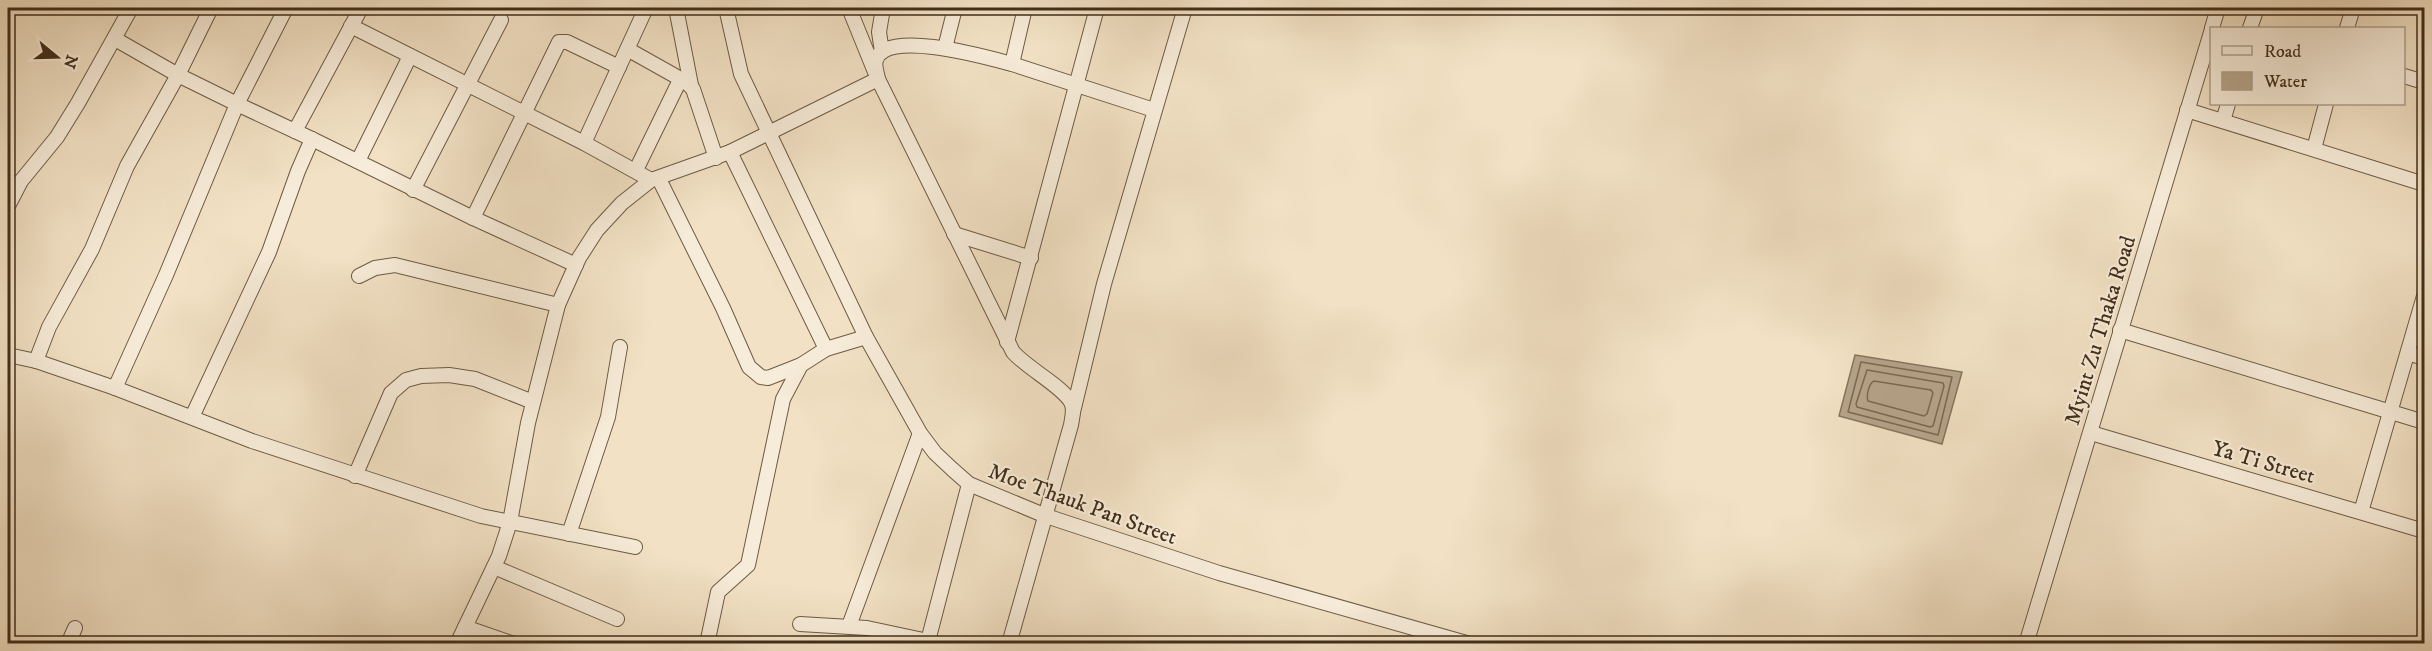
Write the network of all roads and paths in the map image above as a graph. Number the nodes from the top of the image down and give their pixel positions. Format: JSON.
{"nodes":[{"id":1,"x":131,"y":8,"type":"edge"},
{"id":2,"x":211,"y":8,"type":"edge"},
{"id":3,"x":286,"y":8,"type":"edge"},
{"id":4,"x":361,"y":8,"type":"edge"},
{"id":5,"x":646,"y":8,"type":"edge"},
{"id":6,"x":676,"y":8,"type":"edge"},
{"id":7,"x":726,"y":8,"type":"edge"},
{"id":8,"x":849,"y":8,"type":"edge"},
{"id":9,"x":883,"y":8,"type":"edge"},
{"id":10,"x":955,"y":8,"type":"edge"},
{"id":11,"x":1025,"y":8,"type":"edge"},
{"id":12,"x":1098,"y":8,"type":"edge"},
{"id":13,"x":1185,"y":8,"type":"edge"},
{"id":14,"x":2218,"y":8,"type":"edge"},
{"id":15,"x":2257,"y":8,"type":"edge"},
{"id":16,"x":2354,"y":8,"type":"edge"},
{"id":17,"x":501,"y":20,"type":"dead end"},
{"id":18,"x":351,"y":26,"type":"junction"},
{"id":19,"x":2213,"y":27,"type":"edge"},
{"id":20,"x":2250,"y":27,"type":"edge"},
{"id":21,"x":2347,"y":27,"type":"edge"},
{"id":22,"x":2210,"y":35,"type":"edge"},
{"id":23,"x":115,"y":39,"type":"junction"},
{"id":24,"x":945,"y":48,"type":"junction"},
{"id":25,"x":628,"y":50,"type":"junction"},
{"id":26,"x":882,"y":52,"type":"junction"},
{"id":27,"x":410,"y":56,"type":"junction"},
{"id":28,"x":1012,"y":64,"type":"junction"},
{"id":29,"x":620,"y":68,"type":"junction"},
{"id":30,"x":178,"y":75,"type":"junction"},
{"id":31,"x":2405,"y":77,"type":"edge"},
{"id":32,"x":878,"y":79,"type":"junction"},
{"id":33,"x":2424,"y":82,"type":"edge"},
{"id":34,"x":466,"y":84,"type":"junction"},
{"id":35,"x":689,"y":84,"type":"junction"},
{"id":36,"x":1077,"y":85,"type":"junction"},
{"id":37,"x":237,"y":104,"type":"junction"},
{"id":38,"x":2228,"y":105,"type":"edge"},
{"id":39,"x":2326,"y":105,"type":"edge"},
{"id":40,"x":1154,"y":110,"type":"junction"},
{"id":41,"x":2187,"y":110,"type":"junction"},
{"id":42,"x":524,"y":112,"type":"junction"},
{"id":43,"x":2223,"y":121,"type":"junction"},
{"id":44,"x":295,"y":131,"type":"junction"},
{"id":45,"x":768,"y":134,"type":"junction"},
{"id":46,"x":312,"y":139,"type":"junction"},
{"id":47,"x":584,"y":143,"type":"junction"},
{"id":48,"x":2314,"y":149,"type":"junction"},
{"id":49,"x":730,"y":152,"type":"junction"},
{"id":50,"x":716,"y":158,"type":"junction"},
{"id":51,"x":358,"y":161,"type":"junction"},
{"id":52,"x":636,"y":170,"type":"junction"},
{"id":53,"x":655,"y":180,"type":"junction"},
{"id":54,"x":2424,"y":184,"type":"edge"},
{"id":55,"x":413,"y":190,"type":"junction"},
{"id":56,"x":8,"y":206,"type":"edge"},
{"id":57,"x":473,"y":218,"type":"junction"},
{"id":58,"x":954,"y":234,"type":"junction"},
{"id":59,"x":1031,"y":258,"type":"junction"},
{"id":60,"x":576,"y":265,"type":"junction"},
{"id":61,"x":359,"y":276,"type":"dead end"},
{"id":62,"x":2424,"y":296,"type":"edge"},
{"id":63,"x":558,"y":305,"type":"junction"},
{"id":64,"x":2121,"y":330,"type":"junction"},
{"id":65,"x":866,"y":337,"type":"junction"},
{"id":66,"x":1008,"y":342,"type":"junction"},
{"id":67,"x":620,"y":347,"type":"dead end"},
{"id":68,"x":826,"y":350,"type":"junction"},
{"id":69,"x":2408,"y":353,"type":"junction"},
{"id":70,"x":8,"y":356,"type":"edge"},
{"id":71,"x":2424,"y":358,"type":"edge"},
{"id":72,"x":36,"y":361,"type":"junction"},
{"id":73,"x":801,"y":365,"type":"junction"},
{"id":74,"x":115,"y":388,"type":"junction"},
{"id":75,"x":533,"y":402,"type":"junction"},
{"id":76,"x":1073,"y":412,"type":"junction"},
{"id":77,"x":2391,"y":412,"type":"junction"},
{"id":78,"x":192,"y":417,"type":"junction"},
{"id":79,"x":2424,"y":422,"type":"edge"},
{"id":80,"x":920,"y":433,"type":"junction"},
{"id":81,"x":2091,"y":433,"type":"junction"},
{"id":82,"x":355,"y":476,"type":"junction"},
{"id":83,"x":969,"y":483,"type":"junction"},
{"id":84,"x":2361,"y":512,"type":"junction"},
{"id":85,"x":1046,"y":516,"type":"junction"},
{"id":86,"x":510,"y":522,"type":"junction"},
{"id":87,"x":2424,"y":531,"type":"edge"},
{"id":88,"x":569,"y":534,"type":"junction"},
{"id":89,"x":635,"y":547,"type":"dead end"},
{"id":90,"x":494,"y":567,"type":"junction"},
{"id":91,"x":617,"y":619,"type":"dead end"},
{"id":92,"x":800,"y":624,"type":"dead end"},
{"id":93,"x":849,"y":626,"type":"junction"},
{"id":94,"x":465,"y":627,"type":"junction"},
{"id":95,"x":75,"y":628,"type":"dead end"},
{"id":96,"x":931,"y":643,"type":"edge"},
{"id":97,"x":68,"y":644,"type":"edge"},
{"id":98,"x":457,"y":644,"type":"edge"},
{"id":99,"x":514,"y":644,"type":"edge"},
{"id":100,"x":707,"y":644,"type":"edge"},
{"id":101,"x":1009,"y":644,"type":"edge"},
{"id":102,"x":1470,"y":644,"type":"edge"},
{"id":103,"x":2026,"y":644,"type":"edge"}],
"edges":[{"from":1,"to":23,"type":"street"},
{"from":2,"to":30,"type":"street"},
{"from":3,"to":37,"type":"street"},
{"from":4,"to":18,"type":"street"},
{"from":5,"to":25,"type":"street"},
{"from":6,"to":35,"type":"street"},
{"from":7,"to":45,"type":"street","name":"Moe Thauk Pan Street"},
{"from":8,"to":32,"type":"street"},
{"from":9,"to":26,"type":"street"},
{"from":10,"to":24,"type":"street"},
{"from":11,"to":28,"type":"street"},
{"from":12,"to":36,"type":"street"},
{"from":13,"to":40,"type":"street"},
{"from":14,"to":19,"type":"street","name":"Myint Zu Thaka Road"},
{"from":15,"to":20,"type":"street"},
{"from":16,"to":21,"type":"street"},
{"from":17,"to":34,"type":"street"},
{"from":18,"to":27,"type":"street"},
{"from":18,"to":44,"type":"street"},
{"from":22,"to":41,"type":"street","name":"Myint Zu Thaka Road"},
{"from":23,"to":30,"type":"street"},
{"from":23,"to":56,"type":"street"},
{"from":24,"to":26,"type":"street"},
{"from":24,"to":28,"type":"street"},
{"from":25,"to":29,"type":"street"},
{"from":25,"to":35,"type":"street"},
{"from":26,"to":32,"type":"street"},
{"from":27,"to":34,"type":"street"},
{"from":27,"to":51,"type":"street"},
{"from":28,"to":36,"type":"street"},
{"from":29,"to":42,"type":"street"},
{"from":29,"to":47,"type":"street"},
{"from":30,"to":37,"type":"street"},
{"from":30,"to":72,"type":"street"},
{"from":31,"to":33,"type":"street"},
{"from":32,"to":45,"type":"street"},
{"from":32,"to":58,"type":"street"},
{"from":34,"to":42,"type":"street"},
{"from":34,"to":55,"type":"street"},
{"from":35,"to":50,"type":"street"},
{"from":35,"to":52,"type":"street"},
{"from":36,"to":40,"type":"street"},
{"from":36,"to":59,"type":"street"},
{"from":37,"to":44,"type":"street"},
{"from":37,"to":74,"type":"street"},
{"from":38,"to":43,"type":"street"},
{"from":39,"to":48,"type":"street"},
{"from":40,"to":76,"type":"street"},
{"from":41,"to":43,"type":"street"},
{"from":41,"to":64,"type":"street","name":"Myint Zu Thaka Road"},
{"from":42,"to":47,"type":"street"},
{"from":42,"to":57,"type":"street"},
{"from":43,"to":48,"type":"street"},
{"from":44,"to":46,"type":"street"},
{"from":45,"to":49,"type":"street"},
{"from":45,"to":65,"type":"street","name":"Moe Thauk Pan Street"},
{"from":46,"to":51,"type":"street"},
{"from":46,"to":78,"type":"street"},
{"from":47,"to":52,"type":"street"},
{"from":48,"to":54,"type":"street"},
{"from":49,"to":50,"type":"street"},
{"from":49,"to":68,"type":"street"},
{"from":50,"to":53,"type":"street"},
{"from":51,"to":55,"type":"street"},
{"from":52,"to":53,"type":"street"},
{"from":53,"to":60,"type":"street"},
{"from":53,"to":73,"type":"street"},
{"from":55,"to":57,"type":"street"},
{"from":57,"to":60,"type":"street"},
{"from":58,"to":59,"type":"street"},
{"from":58,"to":66,"type":"street"},
{"from":59,"to":66,"type":"street"},
{"from":60,"to":63,"type":"street"},
{"from":61,"to":63,"type":"street"},
{"from":62,"to":69,"type":"street"},
{"from":63,"to":75,"type":"street"},
{"from":64,"to":77,"type":"street"},
{"from":64,"to":81,"type":"street","name":"Myint Zu Thaka Road"},
{"from":65,"to":68,"type":"street"},
{"from":65,"to":80,"type":"street","name":"Moe Thauk Pan Street"},
{"from":66,"to":76,"type":"street"},
{"from":67,"to":88,"type":"street"},
{"from":68,"to":73,"type":"street"},
{"from":69,"to":71,"type":"street"},
{"from":69,"to":77,"type":"street"},
{"from":70,"to":72,"type":"street"},
{"from":72,"to":74,"type":"street"},
{"from":73,"to":100,"type":"street"},
{"from":74,"to":78,"type":"street"},
{"from":75,"to":82,"type":"street"},
{"from":75,"to":86,"type":"street"},
{"from":76,"to":85,"type":"street"},
{"from":77,"to":79,"type":"street"},
{"from":77,"to":84,"type":"street"},
{"from":78,"to":82,"type":"street"},
{"from":80,"to":83,"type":"street","name":"Moe Thauk Pan Street"},
{"from":80,"to":93,"type":"street"},
{"from":81,"to":84,"type":"street","name":"Ya Ti Street"},
{"from":81,"to":103,"type":"street","name":"Myint Zu Thaka Road"},
{"from":82,"to":86,"type":"street"},
{"from":83,"to":85,"type":"street","name":"Moe Thauk Pan Street"},
{"from":83,"to":96,"type":"street"},
{"from":84,"to":87,"type":"street","name":"Ya Ti Street"},
{"from":85,"to":101,"type":"street"},
{"from":85,"to":102,"type":"street","name":"Moe Thauk Pan Street"},
{"from":86,"to":88,"type":"street"},
{"from":86,"to":90,"type":"street"},
{"from":88,"to":89,"type":"street"},
{"from":90,"to":91,"type":"street"},
{"from":90,"to":94,"type":"street"},
{"from":92,"to":93,"type":"street"},
{"from":93,"to":96,"type":"street"},
{"from":94,"to":98,"type":"street"},
{"from":94,"to":99,"type":"street"},
{"from":95,"to":97,"type":"street"}]}
